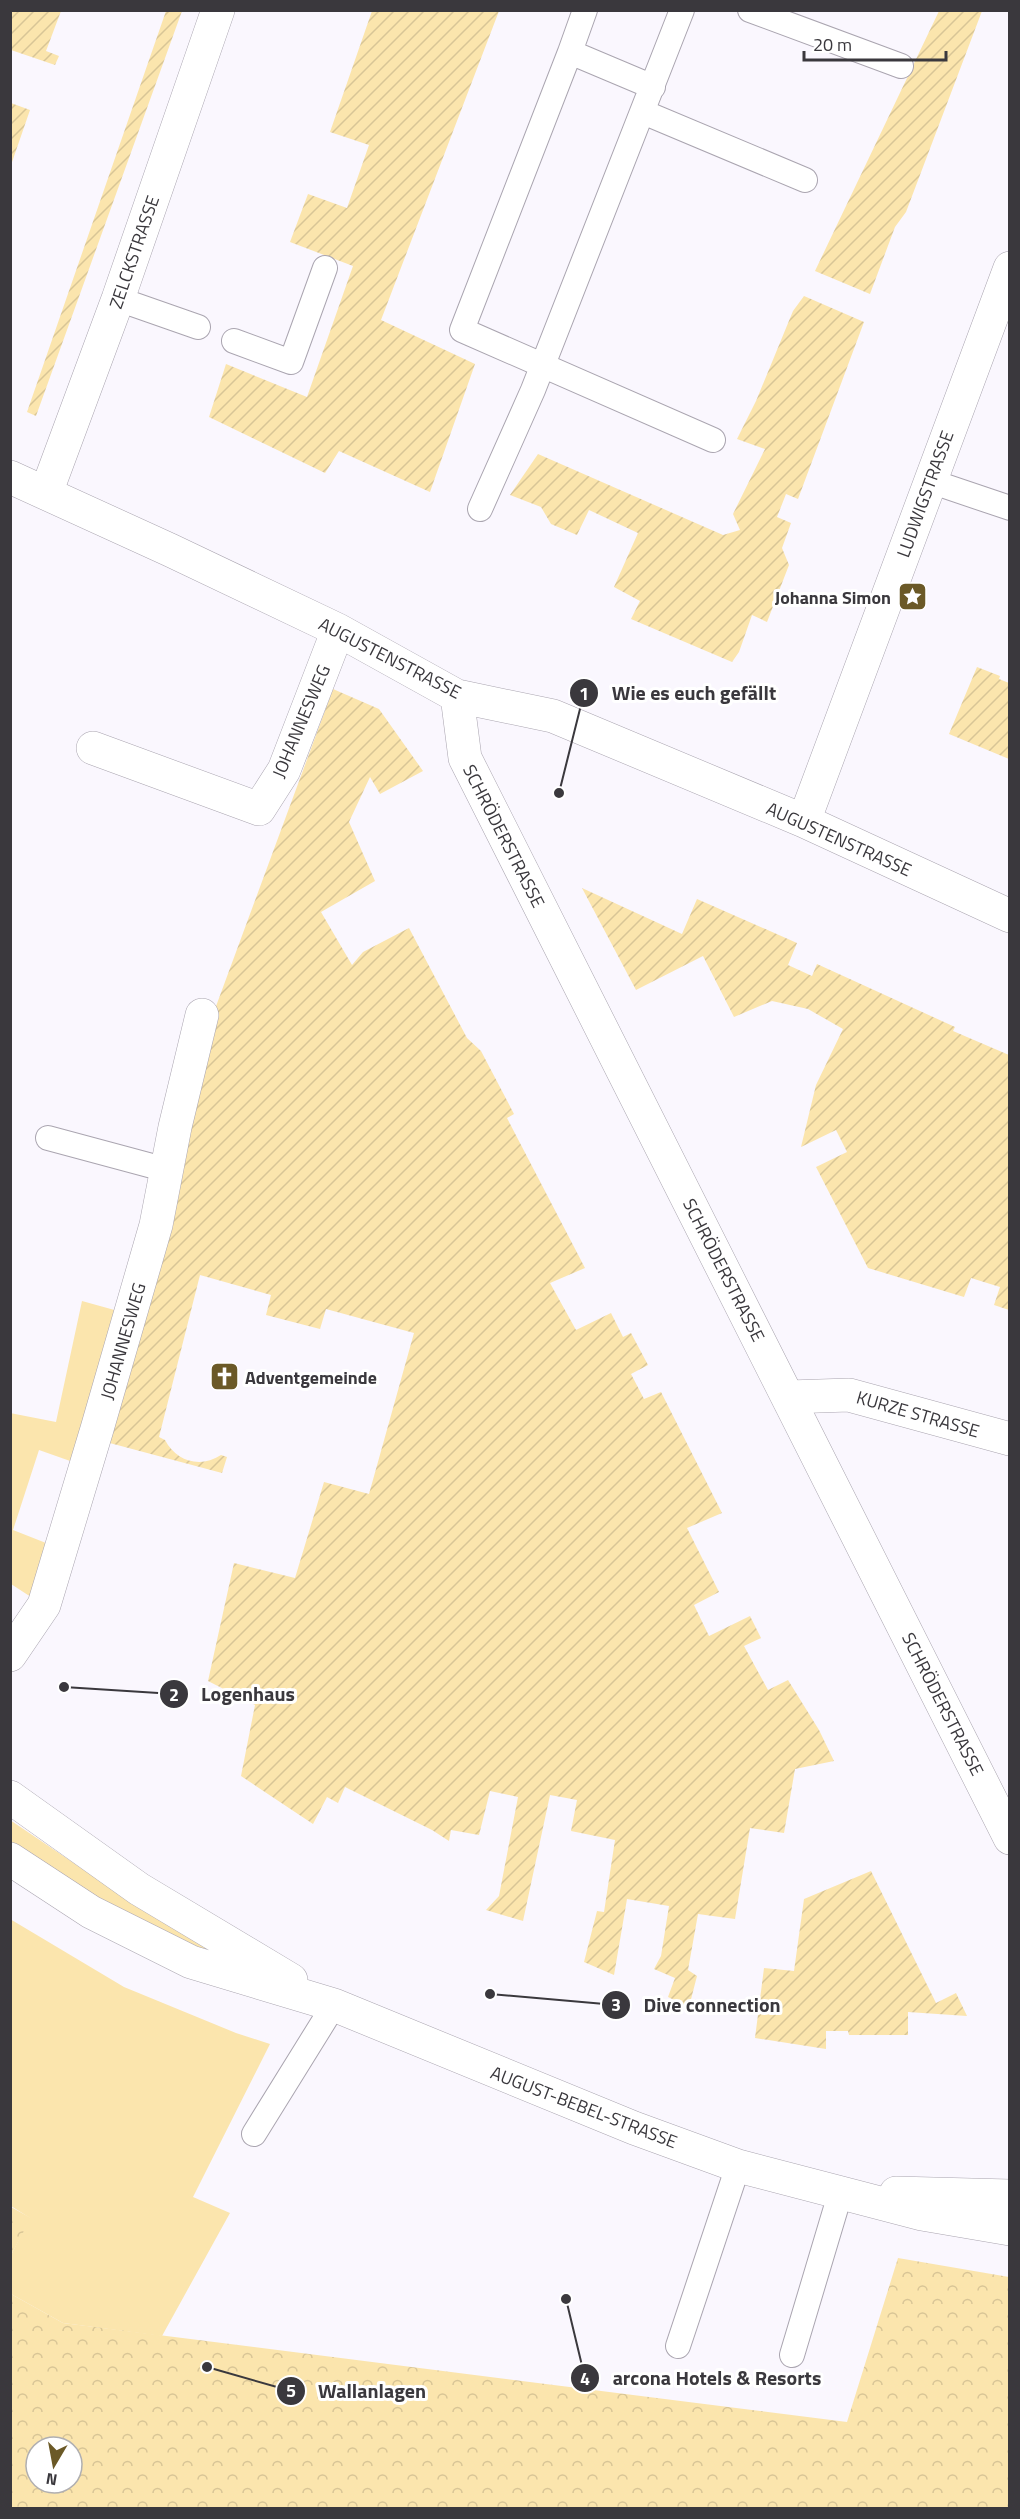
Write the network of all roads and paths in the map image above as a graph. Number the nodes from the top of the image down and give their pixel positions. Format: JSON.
{"nodes":[{"id":1,"x":218,"y":10,"type":"edge"},
{"id":2,"x":585,"y":10,"type":"edge"},
{"id":3,"x":682,"y":10,"type":"edge"},
{"id":4,"x":750,"y":10,"type":"edge"},
{"id":5,"x":570,"y":52,"type":"junction"},
{"id":6,"x":901,"y":66,"type":"dead end"},
{"id":7,"x":653,"y":87,"type":"junction"},
{"id":8,"x":643,"y":112,"type":"junction"},
{"id":9,"x":805,"y":180,"type":"dead end"},
{"id":10,"x":325,"y":268,"type":"dead end"},
{"id":11,"x":1010,"y":268,"type":"edge"},
{"id":12,"x":118,"y":299,"type":"junction"},
{"id":13,"x":198,"y":327,"type":"dead end"},
{"id":14,"x":234,"y":341,"type":"dead end"},
{"id":15,"x":543,"y":365,"type":"junction"},
{"id":16,"x":713,"y":440,"type":"dead end"},
{"id":17,"x":10,"y":477,"type":"edge"},
{"id":18,"x":930,"y":481,"type":"junction"},
{"id":19,"x":46,"y":493,"type":"junction"},
{"id":20,"x":1010,"y":508,"type":"edge"},
{"id":21,"x":480,"y":509,"type":"dead end"},
{"id":22,"x":338,"y":630,"type":"junction"},
{"id":23,"x":457,"y":696,"type":"junction"},
{"id":24,"x":93,"y":748,"type":"dead end"},
{"id":25,"x":804,"y":821,"type":"junction"},
{"id":26,"x":1007,"y":908,"type":"edge"},
{"id":27,"x":202,"y":1015,"type":"dead end"},
{"id":28,"x":48,"y":1138,"type":"dead end"},
{"id":29,"x":167,"y":1170,"type":"junction"},
{"id":30,"x":789,"y":1397,"type":"junction"},
{"id":31,"x":1010,"y":1439,"type":"edge"},
{"id":32,"x":10,"y":1655,"type":"edge"},
{"id":33,"x":10,"y":1797,"type":"edge"},
{"id":34,"x":1010,"y":1838,"type":"edge"},
{"id":35,"x":10,"y":1859,"type":"edge"},
{"id":36,"x":334,"y":2006,"type":"junction"},
{"id":37,"x":254,"y":2134,"type":"dead end"},
{"id":38,"x":738,"y":2166,"type":"junction"},
{"id":39,"x":841,"y":2191,"type":"junction"},
{"id":40,"x":1010,"y":2196,"type":"edge"},
{"id":41,"x":1010,"y":2229,"type":"edge"},
{"id":42,"x":678,"y":2346,"type":"dead end"},
{"id":43,"x":792,"y":2355,"type":"dead end"}],
"edges":[{"from":1,"to":12,"type":"street","name":"ZELCKSTRASSE"},
{"from":2,"to":5,"type":"lane"},
{"from":3,"to":7,"type":"lane"},
{"from":4,"to":6,"type":"lane"},
{"from":5,"to":7,"type":"lane"},
{"from":5,"to":15,"type":"lane"},
{"from":7,"to":8,"type":"lane"},
{"from":8,"to":9,"type":"lane"},
{"from":8,"to":15,"type":"lane"},
{"from":10,"to":14,"type":"lane"},
{"from":11,"to":18,"type":"street","name":"LUDWIGSTRASSE"},
{"from":12,"to":13,"type":"lane"},
{"from":12,"to":19,"type":"street","name":"ZELCKSTRASSE"},
{"from":15,"to":16,"type":"lane"},
{"from":15,"to":21,"type":"lane"},
{"from":17,"to":19,"type":"street","name":"AUGUSTENSTRASSE"},
{"from":18,"to":20,"type":"lane"},
{"from":18,"to":25,"type":"street","name":"LUDWIGSTRASSE"},
{"from":19,"to":22,"type":"street","name":"AUGUSTENSTRASSE"},
{"from":22,"to":23,"type":"street","name":"AUGUSTENSTRASSE"},
{"from":22,"to":24,"type":"street","name":"JOHANNESWEG"},
{"from":23,"to":25,"type":"street","name":"AUGUSTENSTRASSE"},
{"from":23,"to":30,"type":"street","name":"SCHRÖDERSTRASSE"},
{"from":25,"to":26,"type":"street","name":"AUGUSTENSTRASSE"},
{"from":27,"to":29,"type":"street","name":"JOHANNESWEG"},
{"from":28,"to":29,"type":"lane"},
{"from":29,"to":32,"type":"street","name":"JOHANNESWEG"},
{"from":30,"to":31,"type":"street","name":"KURZE STRASSE"},
{"from":30,"to":34,"type":"street","name":"SCHRÖDERSTRASSE"},
{"from":33,"to":36,"type":"street","name":"AUGUST-BEBEL-STRASSE"},
{"from":35,"to":36,"type":"street","name":"AUGUST-BEBEL-STRASSE"},
{"from":36,"to":37,"type":"lane"},
{"from":36,"to":38,"type":"street","name":"AUGUST-BEBEL-STRASSE"},
{"from":38,"to":39,"type":"street","name":"AUGUST-BEBEL-STRASSE"},
{"from":38,"to":42,"type":"lane"},
{"from":39,"to":40,"type":"street","name":"AUGUST-BEBEL-STRASSE"},
{"from":39,"to":41,"type":"street","name":"AUGUST-BEBEL-STRASSE"},
{"from":39,"to":43,"type":"lane"}]}
